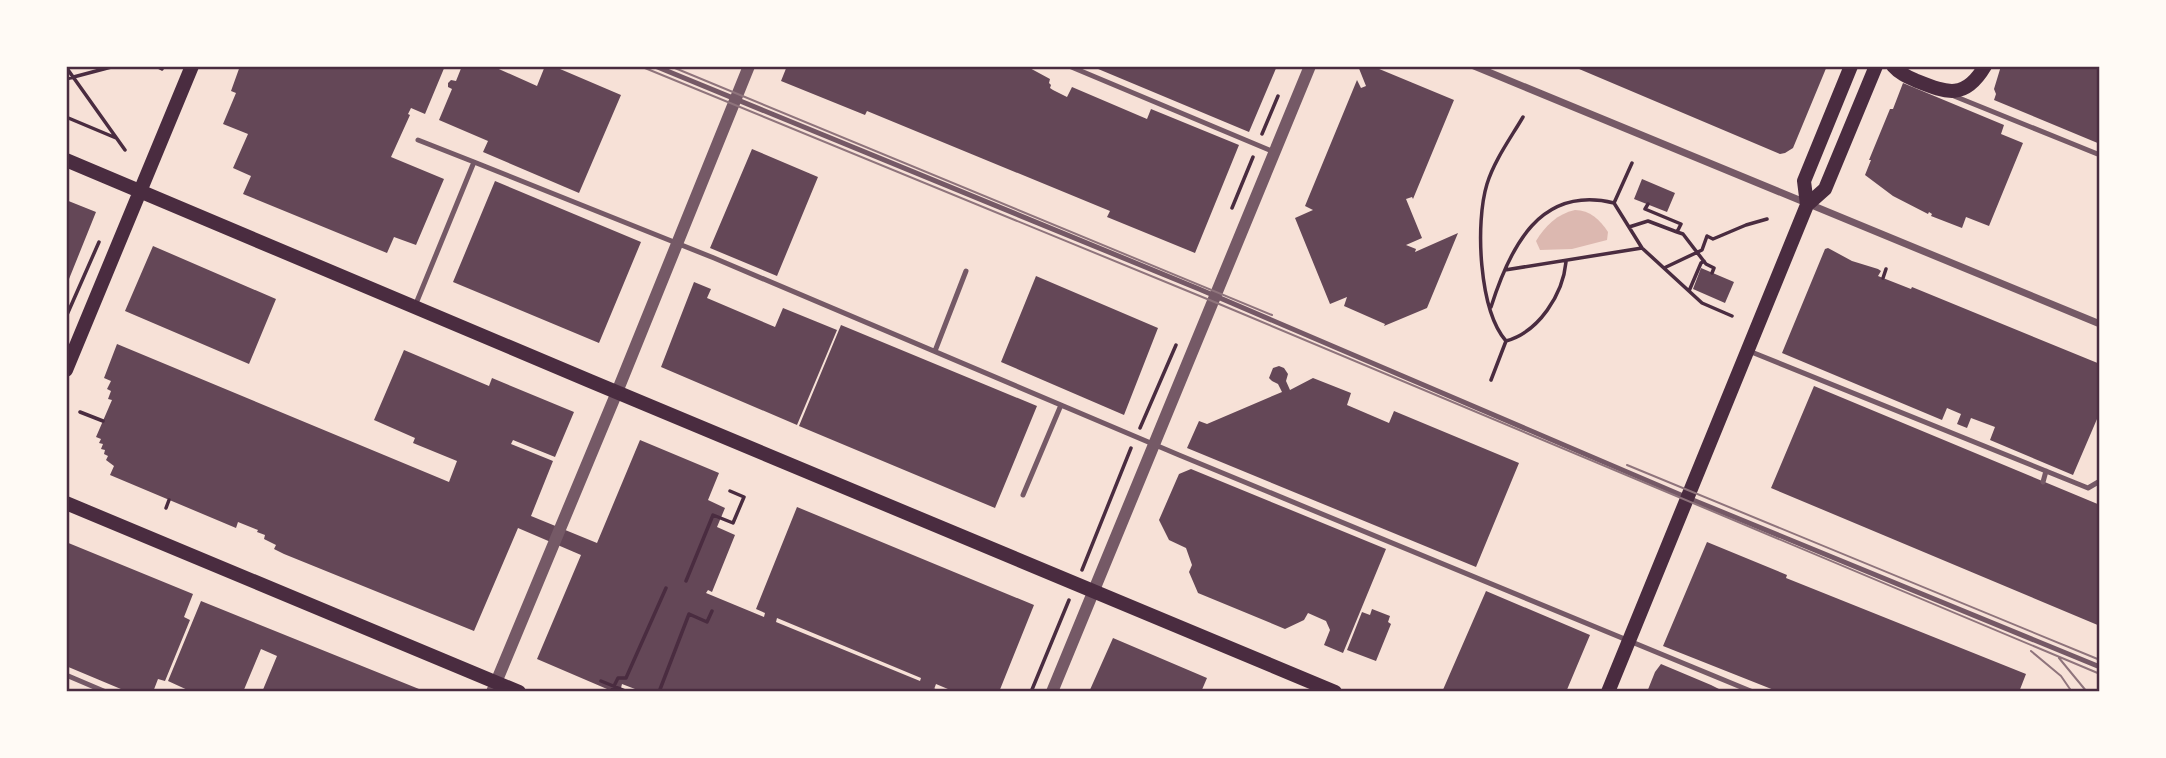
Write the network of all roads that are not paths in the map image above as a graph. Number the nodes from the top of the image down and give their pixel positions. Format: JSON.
{"nodes":[{"id":1,"x":192,"y":66,"type":"edge"},
{"id":2,"x":656,"y":66,"type":"edge"},
{"id":3,"x":749,"y":66,"type":"edge"},
{"id":4,"x":1069,"y":66,"type":"edge"},
{"id":5,"x":1310,"y":66,"type":"edge"},
{"id":6,"x":1474,"y":66,"type":"edge"},
{"id":7,"x":1851,"y":66,"type":"edge"},
{"id":8,"x":1876,"y":66,"type":"edge"},
{"id":9,"x":1893,"y":66,"type":"edge"},
{"id":10,"x":1985,"y":66,"type":"edge"},
{"id":11,"x":1945,"y":92,"type":"junction"},
{"id":12,"x":735,"y":100,"type":"junction"},
{"id":13,"x":418,"y":140,"type":"dead end"},
{"id":14,"x":1274,"y":152,"type":"junction"},
{"id":15,"x":2099,"y":155,"type":"edge"},
{"id":16,"x":66,"y":160,"type":"edge"},
{"id":17,"x":474,"y":162,"type":"junction"},
{"id":18,"x":141,"y":191,"type":"junction"},
{"id":19,"x":1807,"y":205,"type":"junction"},
{"id":20,"x":676,"y":244,"type":"junction"},
{"id":21,"x":966,"y":271,"type":"dead end"},
{"id":22,"x":1214,"y":296,"type":"junction"},
{"id":23,"x":415,"y":307,"type":"junction"},
{"id":24,"x":2099,"y":324,"type":"edge"},
{"id":25,"x":934,"y":351,"type":"junction"},
{"id":26,"x":1748,"y":351,"type":"junction"},
{"id":27,"x":66,"y":370,"type":"edge"},
{"id":28,"x":617,"y":392,"type":"junction"},
{"id":29,"x":1061,"y":405,"type":"junction"},
{"id":30,"x":1153,"y":444,"type":"junction"},
{"id":31,"x":2046,"y":471,"type":"junction"},
{"id":32,"x":2099,"y":481,"type":"edge"},
{"id":33,"x":2043,"y":482,"type":"dead end"},
{"id":34,"x":1023,"y":495,"type":"dead end"},
{"id":35,"x":1688,"y":498,"type":"junction"},
{"id":36,"x":66,"y":503,"type":"edge"},
{"id":37,"x":1093,"y":590,"type":"junction"},
{"id":38,"x":1629,"y":639,"type":"junction"},
{"id":39,"x":2099,"y":667,"type":"edge"},
{"id":40,"x":66,"y":676,"type":"edge"},
{"id":41,"x":494,"y":687,"type":"edge"},
{"id":42,"x":106,"y":691,"type":"edge"},
{"id":43,"x":519,"y":691,"type":"edge"},
{"id":44,"x":1052,"y":691,"type":"edge"},
{"id":45,"x":1335,"y":691,"type":"edge"},
{"id":46,"x":1608,"y":691,"type":"edge"},
{"id":47,"x":1753,"y":691,"type":"edge"}],
"edges":[{"from":1,"to":18,"type":"main road"},
{"from":2,"to":12,"type":"lane"},
{"from":3,"to":12,"type":"street"},
{"from":4,"to":14,"type":"lane"},
{"from":5,"to":14,"type":"street"},
{"from":6,"to":19,"type":"street"},
{"from":7,"to":19,"type":"main road"},
{"from":8,"to":19,"type":"main road"},
{"from":9,"to":11,"type":"main road"},
{"from":10,"to":11,"type":"main road"},
{"from":11,"to":15,"type":"lane"},
{"from":12,"to":20,"type":"street"},
{"from":12,"to":22,"type":"lane"},
{"from":13,"to":17,"type":"lane"},
{"from":14,"to":22,"type":"street"},
{"from":16,"to":18,"type":"main road"},
{"from":17,"to":20,"type":"lane"},
{"from":17,"to":23,"type":"lane"},
{"from":18,"to":23,"type":"main road"},
{"from":18,"to":27,"type":"main road"},
{"from":19,"to":24,"type":"street"},
{"from":19,"to":26,"type":"main road"},
{"from":20,"to":25,"type":"lane"},
{"from":20,"to":28,"type":"street"},
{"from":21,"to":25,"type":"lane"},
{"from":22,"to":30,"type":"street"},
{"from":22,"to":35,"type":"lane"},
{"from":23,"to":28,"type":"main road"},
{"from":25,"to":29,"type":"lane"},
{"from":26,"to":31,"type":"lane"},
{"from":26,"to":35,"type":"main road"},
{"from":28,"to":37,"type":"main road"},
{"from":28,"to":41,"type":"street"},
{"from":29,"to":30,"type":"lane"},
{"from":29,"to":34,"type":"lane"},
{"from":30,"to":37,"type":"street"},
{"from":30,"to":38,"type":"lane"},
{"from":31,"to":32,"type":"lane"},
{"from":31,"to":33,"type":"lane"},
{"from":35,"to":38,"type":"main road"},
{"from":35,"to":39,"type":"lane"},
{"from":36,"to":41,"type":"main road"},
{"from":37,"to":44,"type":"street"},
{"from":37,"to":45,"type":"main road"},
{"from":38,"to":46,"type":"main road"},
{"from":38,"to":47,"type":"lane"},
{"from":40,"to":42,"type":"lane"},
{"from":41,"to":43,"type":"main road"}]}
